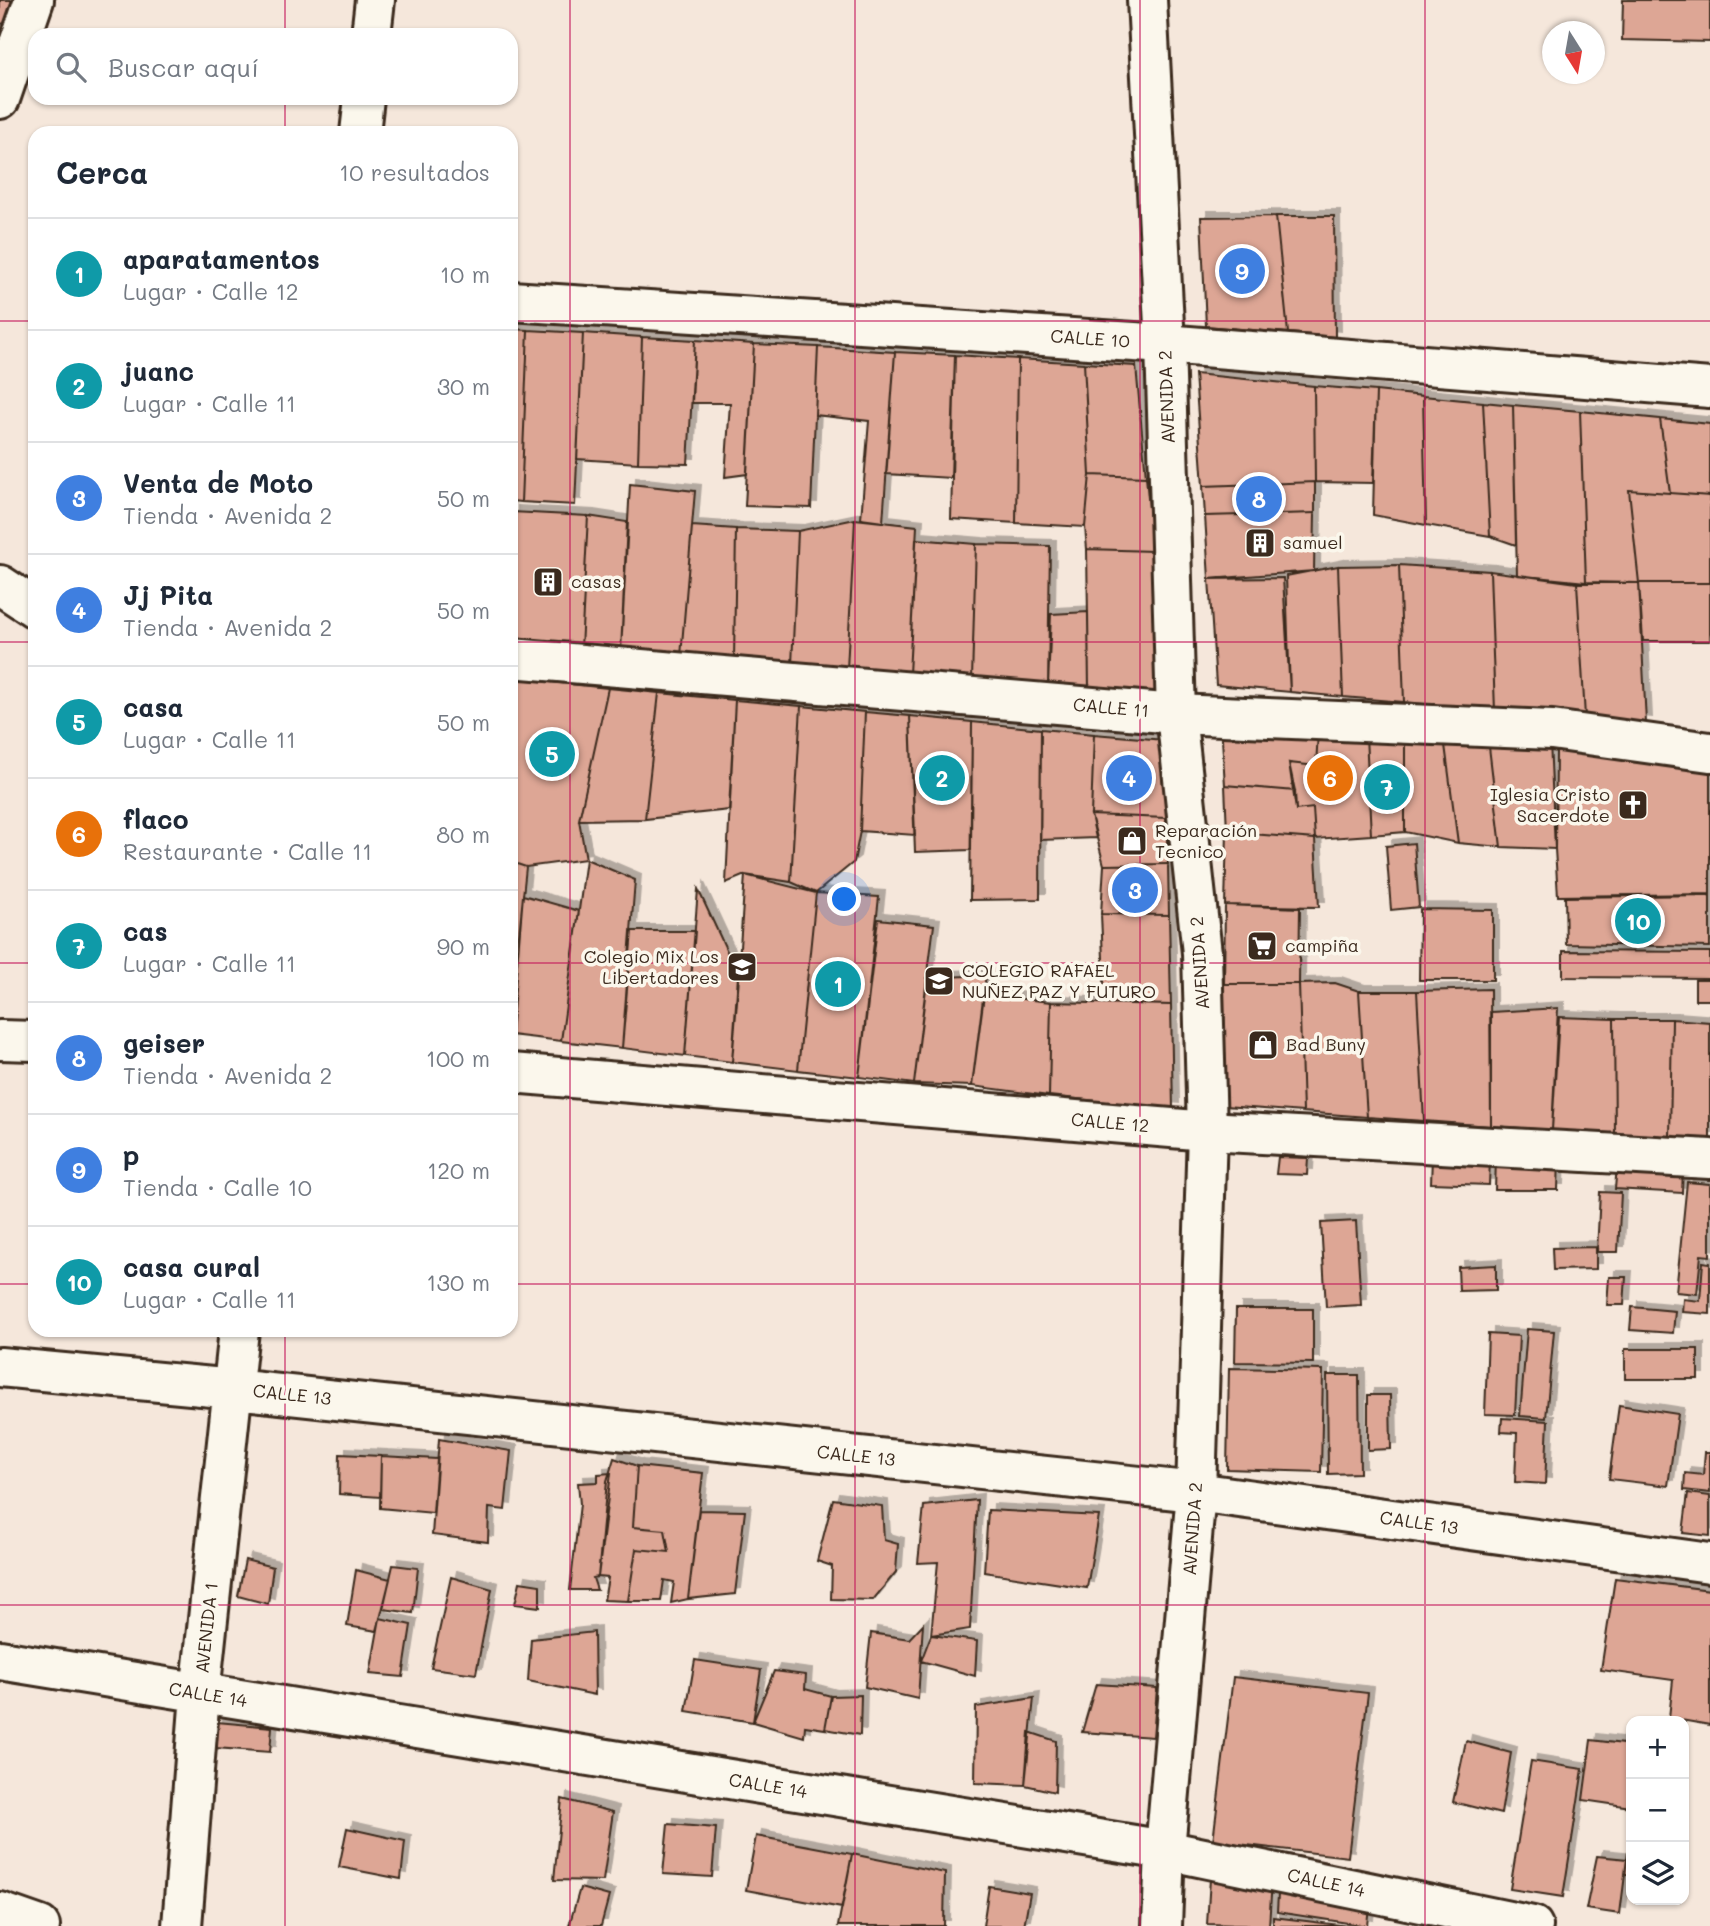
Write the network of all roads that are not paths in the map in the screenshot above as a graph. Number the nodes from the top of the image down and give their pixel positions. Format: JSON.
{"nodes":[{"id":1,"x":34,"y":0,"type":"edge"},
{"id":2,"x":375,"y":0,"type":"edge"},
{"id":3,"x":1147,"y":0,"type":"edge"},
{"id":4,"x":372,"y":28,"type":"edge"},
{"id":5,"x":0,"y":99,"type":"edge"},
{"id":6,"x":362,"y":105,"type":"edge"},
{"id":7,"x":361,"y":126,"type":"edge"},
{"id":8,"x":518,"y":300,"type":"edge"},
{"id":9,"x":1165,"y":344,"type":"junction"},
{"id":10,"x":1710,"y":388,"type":"edge"},
{"id":11,"x":0,"y":585,"type":"edge"},
{"id":12,"x":28,"y":603,"type":"edge"},
{"id":13,"x":518,"y":659,"type":"edge"},
{"id":14,"x":1175,"y":714,"type":"junction"},
{"id":15,"x":1710,"y":752,"type":"edge"},
{"id":16,"x":0,"y":1040,"type":"edge"},
{"id":17,"x":28,"y":1041,"type":"edge"},
{"id":18,"x":518,"y":1074,"type":"edge"},
{"id":19,"x":1207,"y":1131,"type":"junction"},
{"id":20,"x":1710,"y":1159,"type":"edge"},
{"id":21,"x":238,"y":1337,"type":"edge"},
{"id":22,"x":0,"y":1367,"type":"edge"},
{"id":23,"x":234,"y":1389,"type":"junction"},
{"id":24,"x":1196,"y":1492,"type":"junction"},
{"id":25,"x":1710,"y":1563,"type":"edge"},
{"id":26,"x":0,"y":1660,"type":"edge"},
{"id":27,"x":200,"y":1694,"type":"junction"},
{"id":28,"x":1165,"y":1850,"type":"junction"},
{"id":29,"x":0,"y":1912,"type":"edge"},
{"id":30,"x":40,"y":1926,"type":"edge"},
{"id":31,"x":182,"y":1926,"type":"edge"},
{"id":32,"x":1162,"y":1926,"type":"edge"},
{"id":33,"x":1533,"y":1926,"type":"edge"}],
"edges":[{"from":1,"to":5,"type":"street"},
{"from":2,"to":4,"type":"street"},
{"from":3,"to":9,"type":"street","name":"AVENIDA 2"},
{"from":6,"to":7,"type":"street"},
{"from":8,"to":9,"type":"street","name":"CALLE 10"},
{"from":9,"to":10,"type":"street","name":"CALLE 10"},
{"from":9,"to":14,"type":"street","name":"AVENIDA 2"},
{"from":11,"to":12,"type":"street"},
{"from":13,"to":14,"type":"street","name":"CALLE 11"},
{"from":14,"to":15,"type":"street","name":"CALLE 11"},
{"from":14,"to":19,"type":"street","name":"AVENIDA 2"},
{"from":16,"to":17,"type":"street"},
{"from":18,"to":19,"type":"street","name":"CALLE 12"},
{"from":19,"to":20,"type":"street","name":"CALLE 12"},
{"from":19,"to":24,"type":"street","name":"AVENIDA 2"},
{"from":21,"to":23,"type":"street","name":"AVENIDA 1"},
{"from":22,"to":23,"type":"street","name":"CALLE 13"},
{"from":23,"to":24,"type":"street","name":"CALLE 13"},
{"from":23,"to":27,"type":"street","name":"AVENIDA 1"},
{"from":24,"to":25,"type":"street","name":"CALLE 13"},
{"from":24,"to":28,"type":"street","name":"AVENIDA 2"},
{"from":26,"to":27,"type":"street","name":"CALLE 14"},
{"from":27,"to":28,"type":"street","name":"CALLE 14"},
{"from":27,"to":31,"type":"street","name":"AVENIDA 1"},
{"from":28,"to":32,"type":"street","name":"AVENIDA 2"},
{"from":28,"to":33,"type":"street","name":"CALLE 14"},
{"from":29,"to":30,"type":"street"}]}
